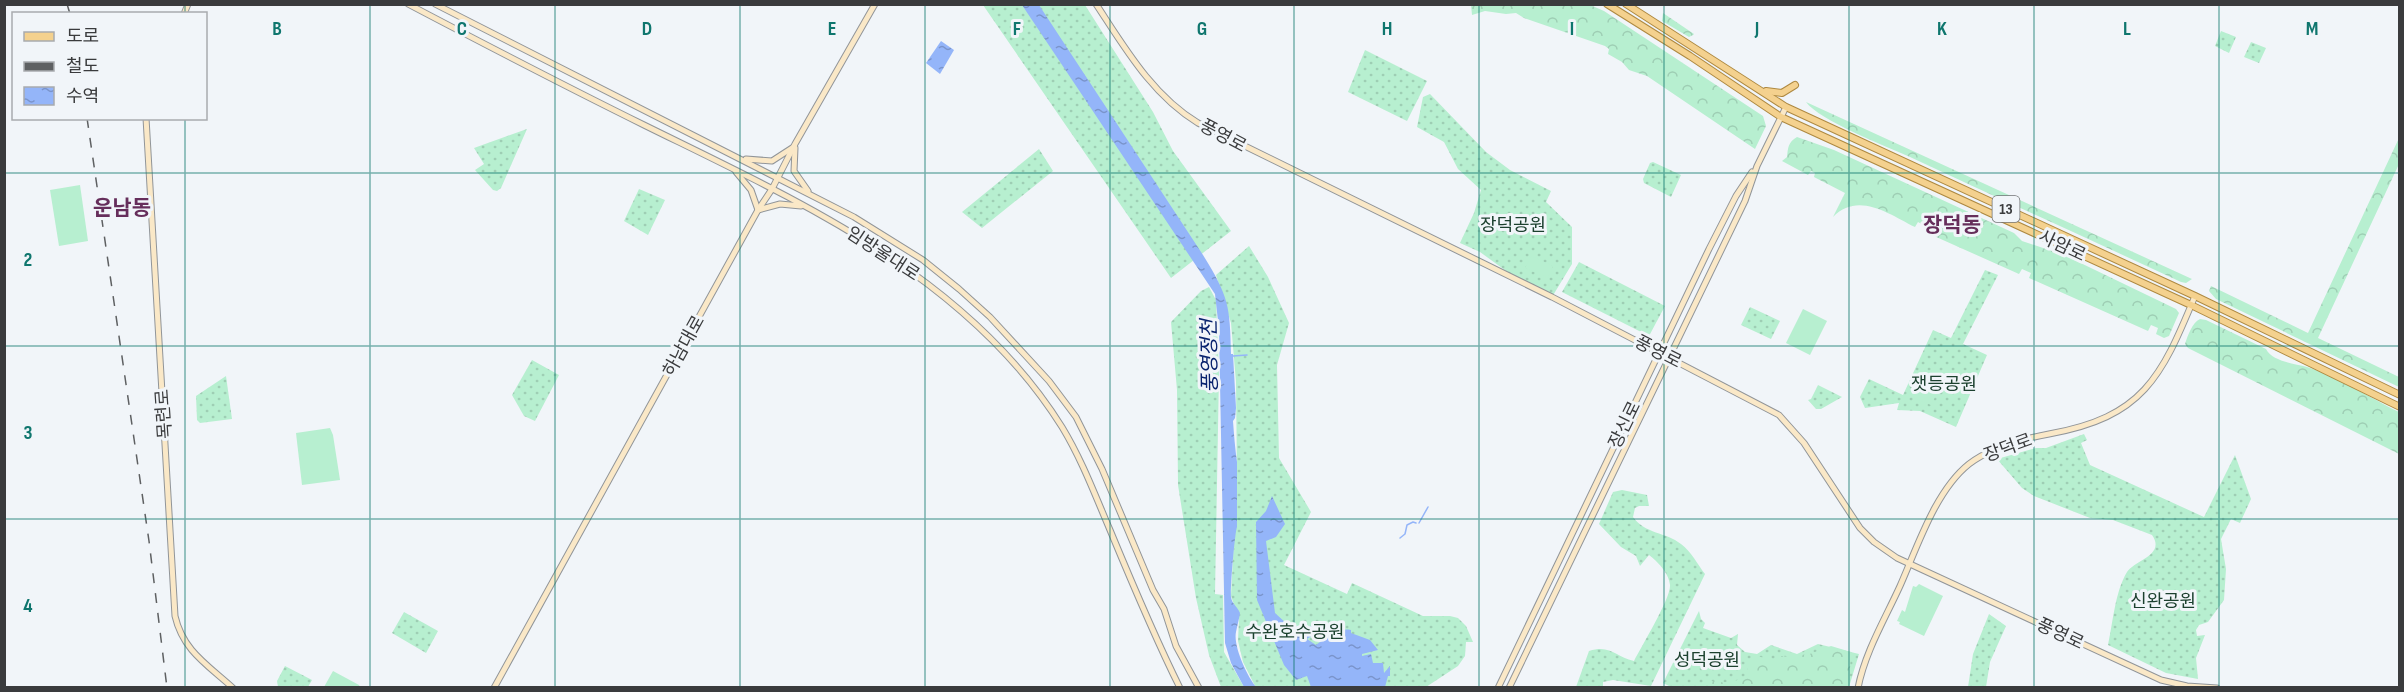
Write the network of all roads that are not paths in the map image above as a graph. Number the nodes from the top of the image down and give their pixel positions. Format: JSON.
{"nodes":[{"id":1,"x":408,"y":4,"type":"edge"},
{"id":2,"x":435,"y":4,"type":"edge"},
{"id":3,"x":875,"y":4,"type":"edge"},
{"id":4,"x":1096,"y":4,"type":"edge"},
{"id":5,"x":1607,"y":4,"type":"edge"},
{"id":6,"x":1626,"y":4,"type":"edge"},
{"id":7,"x":1795,"y":85,"type":"dead end"},
{"id":8,"x":1760,"y":90,"type":"junction"},
{"id":9,"x":1786,"y":107,"type":"junction"},
{"id":10,"x":1781,"y":117,"type":"junction"},
{"id":11,"x":146,"y":120,"type":"edge"},
{"id":12,"x":794,"y":145,"type":"junction"},
{"id":13,"x":738,"y":157,"type":"junction"},
{"id":14,"x":1757,"y":166,"type":"junction"},
{"id":15,"x":733,"y":169,"type":"junction"},
{"id":16,"x":778,"y":177,"type":"junction"},
{"id":17,"x":772,"y":189,"type":"junction"},
{"id":18,"x":811,"y":195,"type":"junction"},
{"id":19,"x":805,"y":207,"type":"junction"},
{"id":20,"x":758,"y":210,"type":"junction"},
{"id":21,"x":2195,"y":296,"type":"junction"},
{"id":22,"x":2191,"y":305,"type":"junction"},
{"id":23,"x":1660,"y":352,"type":"junction"},
{"id":24,"x":1669,"y":357,"type":"junction"},
{"id":25,"x":2400,"y":395,"type":"edge"},
{"id":26,"x":2400,"y":407,"type":"edge"},
{"id":27,"x":1909,"y":565,"type":"junction"},
{"id":28,"x":233,"y":687,"type":"edge"},
{"id":29,"x":494,"y":687,"type":"edge"},
{"id":30,"x":1180,"y":687,"type":"edge"},
{"id":31,"x":1199,"y":687,"type":"edge"},
{"id":32,"x":1498,"y":687,"type":"edge"},
{"id":33,"x":1509,"y":687,"type":"edge"},
{"id":34,"x":1858,"y":687,"type":"edge"},
{"id":35,"x":2217,"y":687,"type":"edge"}],
"edges":[{"from":1,"to":15,"type":"main road","name":"임방울대로"},
{"from":2,"to":13,"type":"main road","name":"임방울대로"},
{"from":3,"to":12,"type":"main road","name":"하남대로"},
{"from":4,"to":23,"type":"main road","name":"풍영로"},
{"from":5,"to":10,"type":"main road","name":"사암로","number":"13"},
{"from":6,"to":8,"type":"main road","name":"사암로","number":"13"},
{"from":7,"to":8,"type":"main road"},
{"from":8,"to":9,"type":"main road","name":"사암로","number":"13"},
{"from":9,"to":10,"type":"main road","name":"장신로"},
{"from":9,"to":21,"type":"main road","name":"사암로","number":"13"},
{"from":10,"to":14,"type":"main road","name":"장신로"},
{"from":10,"to":22,"type":"main road","name":"사암로","number":"13"},
{"from":11,"to":28,"type":"main road","name":"목련로"},
{"from":12,"to":13,"type":"main road"},
{"from":12,"to":16,"type":"main road","name":"하남대로"},
{"from":12,"to":18,"type":"main road"},
{"from":13,"to":16,"type":"main road","name":"임방울대로"},
{"from":14,"to":23,"type":"main road","name":"장신로"},
{"from":14,"to":24,"type":"main road","name":"장신로"},
{"from":15,"to":17,"type":"main road","name":"임방울대로"},
{"from":15,"to":20,"type":"main road"},
{"from":16,"to":17,"type":"main road","name":"하남대로"},
{"from":16,"to":18,"type":"main road","name":"임방울대로"},
{"from":17,"to":19,"type":"main road","name":"임방울대로"},
{"from":17,"to":20,"type":"main road","name":"하남대로"},
{"from":18,"to":31,"type":"main road","name":"임방울대로"},
{"from":19,"to":20,"type":"main road"},
{"from":19,"to":30,"type":"main road","name":"임방울대로"},
{"from":20,"to":29,"type":"main road","name":"하남대로"},
{"from":21,"to":22,"type":"main road","name":"장덕로"},
{"from":21,"to":25,"type":"main road","name":"사암로","number":"13"},
{"from":22,"to":26,"type":"main road","name":"사암로","number":"13"},
{"from":22,"to":27,"type":"main road","name":"장덕로"},
{"from":23,"to":24,"type":"main road","name":"풍영로"},
{"from":23,"to":32,"type":"main road","name":"장신로"},
{"from":24,"to":27,"type":"main road","name":"풍영로"},
{"from":24,"to":33,"type":"main road","name":"장신로"},
{"from":27,"to":34,"type":"main road","name":"장덕로"},
{"from":27,"to":35,"type":"main road","name":"풍영로"}]}
